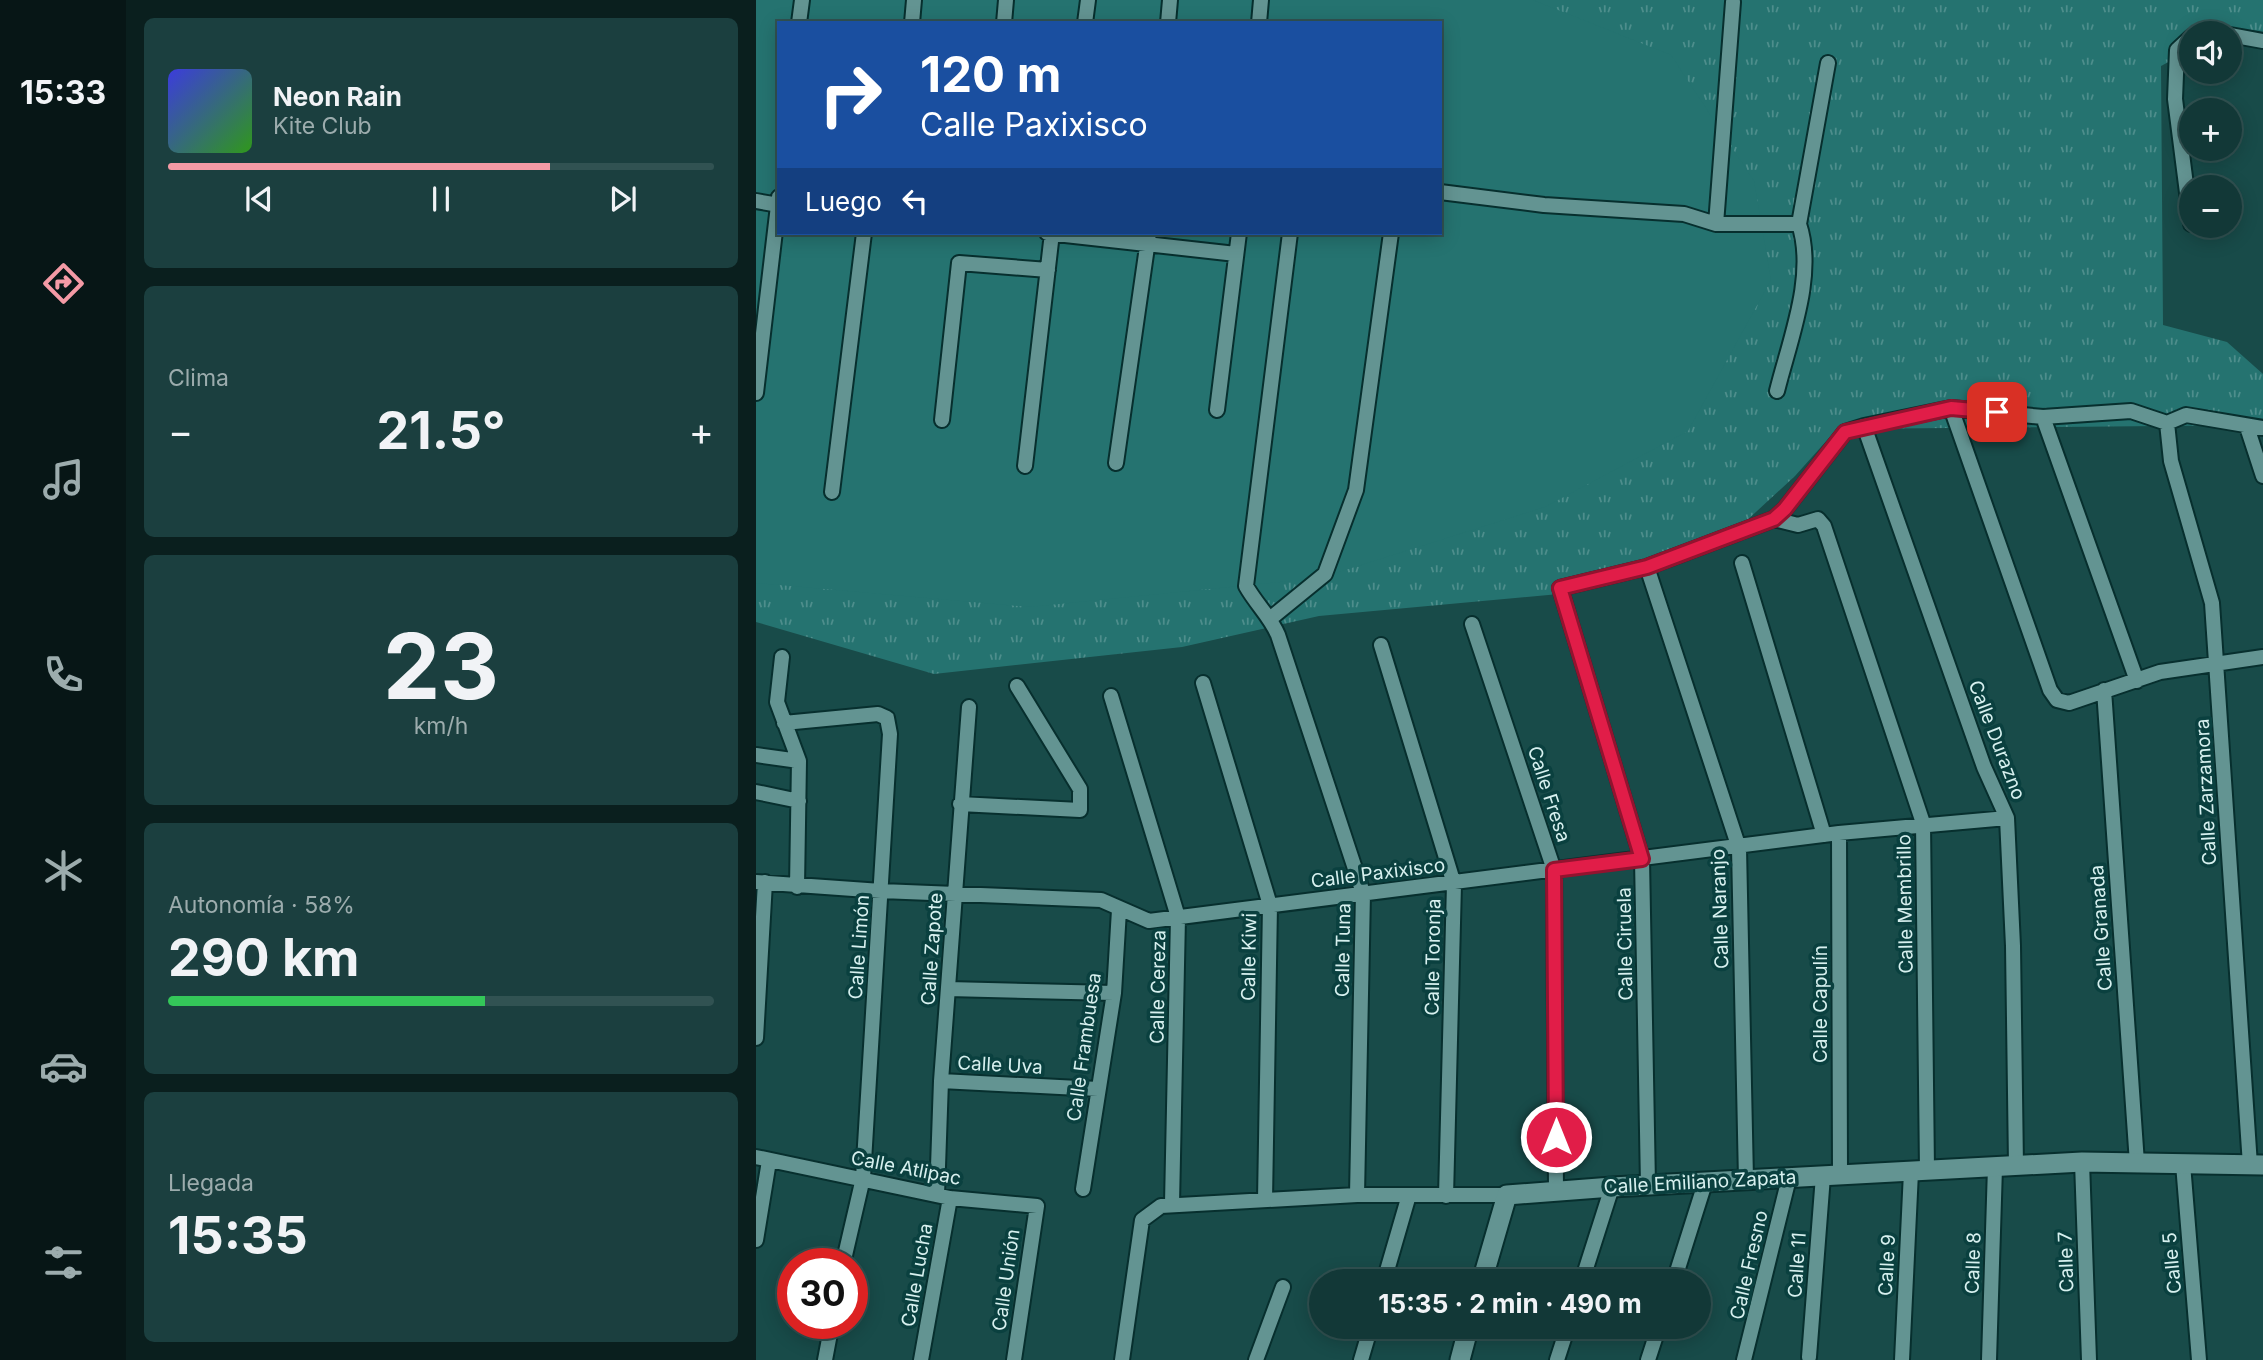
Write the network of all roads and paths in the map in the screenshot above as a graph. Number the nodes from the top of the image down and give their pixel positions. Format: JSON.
{"nodes":[{"id":1,"x":802,"y":0,"type":"edge"},
{"id":2,"x":914,"y":0,"type":"edge"},
{"id":3,"x":1006,"y":0,"type":"edge"},
{"id":4,"x":1088,"y":0,"type":"edge"},
{"id":5,"x":1170,"y":0,"type":"edge"},
{"id":6,"x":1261,"y":0,"type":"edge"},
{"id":7,"x":1733,"y":2,"type":"edge"},
{"id":8,"x":799,"y":21,"type":"edge"},
{"id":9,"x":912,"y":21,"type":"edge"},
{"id":10,"x":1004,"y":21,"type":"edge"},
{"id":11,"x":1085,"y":21,"type":"edge"},
{"id":12,"x":1168,"y":21,"type":"edge"},
{"id":13,"x":1259,"y":21,"type":"edge"},
{"id":14,"x":2242,"y":37,"type":"edge"},
{"id":15,"x":2263,"y":41,"type":"edge"},
{"id":16,"x":2179,"y":49,"type":"edge"},
{"id":17,"x":1828,"y":63,"type":"dead end"},
{"id":18,"x":2185,"y":175,"type":"edge"},
{"id":19,"x":1442,"y":192,"type":"edge"},
{"id":20,"x":756,"y":201,"type":"edge"},
{"id":21,"x":777,"y":204,"type":"edge"},
{"id":22,"x":777,"y":213,"type":"edge"},
{"id":23,"x":1716,"y":224,"type":"junction"},
{"id":24,"x":1799,"y":224,"type":"junction"},
{"id":25,"x":864,"y":235,"type":"edge"},
{"id":26,"x":1052,"y":235,"type":"edge"},
{"id":27,"x":1084,"y":235,"type":"edge"},
{"id":28,"x":1239,"y":235,"type":"edge"},
{"id":29,"x":1290,"y":235,"type":"edge"},
{"id":30,"x":1391,"y":235,"type":"edge"},
{"id":31,"x":1149,"y":239,"type":"edge"},
{"id":32,"x":1236,"y":254,"type":"junction"},
{"id":33,"x":1048,"y":270,"type":"junction"},
{"id":34,"x":1777,"y":391,"type":"dead end"},
{"id":35,"x":756,"y":393,"type":"edge"},
{"id":36,"x":1951,"y":408,"type":"junction"},
{"id":37,"x":1217,"y":410,"type":"dead end"},
{"id":38,"x":2043,"y":417,"type":"junction"},
{"id":39,"x":942,"y":420,"type":"dead end"},
{"id":40,"x":2167,"y":424,"type":"junction"},
{"id":41,"x":1864,"y":426,"type":"junction"},
{"id":42,"x":2247,"y":427,"type":"junction"},
{"id":43,"x":2263,"y":428,"type":"edge"},
{"id":44,"x":1115,"y":463,"type":"dead end"},
{"id":45,"x":1025,"y":466,"type":"dead end"},
{"id":46,"x":2263,"y":476,"type":"edge"},
{"id":47,"x":832,"y":492,"type":"dead end"},
{"id":48,"x":1774,"y":519,"type":"junction"},
{"id":49,"x":1742,"y":563,"type":"dead end"},
{"id":50,"x":1647,"y":567,"type":"junction"},
{"id":51,"x":1271,"y":618,"type":"junction"},
{"id":52,"x":1472,"y":624,"type":"dead end"},
{"id":53,"x":1381,"y":645,"type":"dead end"},
{"id":54,"x":782,"y":657,"type":"dead end"},
{"id":55,"x":2263,"y":657,"type":"edge"},
{"id":56,"x":2218,"y":662,"type":"junction"},
{"id":57,"x":2137,"y":681,"type":"junction"},
{"id":58,"x":1203,"y":684,"type":"dead end"},
{"id":59,"x":1017,"y":686,"type":"dead end"},
{"id":60,"x":2104,"y":690,"type":"junction"},
{"id":61,"x":1111,"y":696,"type":"dead end"},
{"id":62,"x":969,"y":707,"type":"dead end"},
{"id":63,"x":784,"y":723,"type":"junction"},
{"id":64,"x":756,"y":755,"type":"edge"},
{"id":65,"x":799,"y":761,"type":"junction"},
{"id":66,"x":756,"y":792,"type":"edge"},
{"id":67,"x":799,"y":801,"type":"junction"},
{"id":68,"x":960,"y":804,"type":"junction"},
{"id":69,"x":2007,"y":818,"type":"junction"},
{"id":70,"x":1923,"y":823,"type":"junction"},
{"id":71,"x":1839,"y":833,"type":"junction"},
{"id":72,"x":1824,"y":835,"type":"junction"},
{"id":73,"x":1740,"y":848,"type":"junction"},
{"id":74,"x":1642,"y":859,"type":"junction"},
{"id":75,"x":1554,"y":870,"type":"junction"},
{"id":76,"x":760,"y":882,"type":"edge"},
{"id":77,"x":1454,"y":884,"type":"junction"},
{"id":78,"x":797,"y":887,"type":"junction"},
{"id":79,"x":881,"y":891,"type":"junction"},
{"id":80,"x":1363,"y":893,"type":"junction"},
{"id":81,"x":955,"y":894,"type":"junction"},
{"id":82,"x":1269,"y":905,"type":"junction"},
{"id":83,"x":1119,"y":910,"type":"junction"},
{"id":84,"x":1178,"y":917,"type":"junction"},
{"id":85,"x":948,"y":989,"type":"junction"},
{"id":86,"x":1114,"y":993,"type":"junction"},
{"id":87,"x":756,"y":1038,"type":"edge"},
{"id":88,"x":941,"y":1081,"type":"junction"},
{"id":89,"x":1098,"y":1089,"type":"junction"},
{"id":90,"x":763,"y":1159,"type":"edge"},
{"id":91,"x":2081,"y":1162,"type":"junction"},
{"id":92,"x":2137,"y":1163,"type":"junction"},
{"id":93,"x":2183,"y":1164,"type":"junction"},
{"id":94,"x":2256,"y":1165,"type":"edge"},
{"id":95,"x":2016,"y":1166,"type":"junction"},
{"id":96,"x":1995,"y":1167,"type":"junction"},
{"id":97,"x":1919,"y":1171,"type":"junction"},
{"id":98,"x":1832,"y":1175,"type":"junction"},
{"id":99,"x":863,"y":1178,"type":"junction"},
{"id":100,"x":1789,"y":1178,"type":"junction"},
{"id":101,"x":1746,"y":1180,"type":"junction"},
{"id":102,"x":1705,"y":1183,"type":"junction"},
{"id":103,"x":1648,"y":1185,"type":"junction"},
{"id":104,"x":1612,"y":1187,"type":"junction"},
{"id":105,"x":1083,"y":1189,"type":"dead end"},
{"id":106,"x":1556,"y":1191,"type":"junction"},
{"id":107,"x":1357,"y":1195,"type":"junction"},
{"id":108,"x":1409,"y":1195,"type":"junction"},
{"id":109,"x":1507,"y":1195,"type":"junction"},
{"id":110,"x":944,"y":1196,"type":"junction"},
{"id":111,"x":1446,"y":1196,"type":"junction"},
{"id":112,"x":1265,"y":1200,"type":"junction"},
{"id":113,"x":1172,"y":1204,"type":"junction"},
{"id":114,"x":1037,"y":1206,"type":"joint"},
{"id":115,"x":756,"y":1240,"type":"edge"},
{"id":116,"x":847,"y":1248,"type":"edge"},
{"id":117,"x":1387,"y":1269,"type":"edge"},
{"id":118,"x":1485,"y":1269,"type":"edge"},
{"id":119,"x":1586,"y":1269,"type":"edge"},
{"id":120,"x":1678,"y":1269,"type":"edge"},
{"id":121,"x":1283,"y":1287,"type":"dead end"},
{"id":122,"x":829,"y":1339,"type":"edge"},
{"id":123,"x":1367,"y":1339,"type":"edge"},
{"id":124,"x":1466,"y":1339,"type":"edge"},
{"id":125,"x":1564,"y":1339,"type":"edge"},
{"id":126,"x":1655,"y":1339,"type":"edge"},
{"id":127,"x":1809,"y":1357,"type":"dead end"},
{"id":128,"x":825,"y":1360,"type":"edge"},
{"id":129,"x":921,"y":1360,"type":"edge"},
{"id":130,"x":1014,"y":1360,"type":"edge"},
{"id":131,"x":1122,"y":1360,"type":"edge"},
{"id":132,"x":1256,"y":1360,"type":"edge"},
{"id":133,"x":1361,"y":1360,"type":"edge"},
{"id":134,"x":1460,"y":1360,"type":"edge"},
{"id":135,"x":1558,"y":1360,"type":"edge"},
{"id":136,"x":1648,"y":1360,"type":"edge"},
{"id":137,"x":1744,"y":1360,"type":"edge"},
{"id":138,"x":1902,"y":1360,"type":"edge"},
{"id":139,"x":1989,"y":1360,"type":"edge"},
{"id":140,"x":2089,"y":1360,"type":"edge"},
{"id":141,"x":2199,"y":1360,"type":"edge"}],
"edges":[{"from":1,"to":8,"type":"street"},
{"from":2,"to":9,"type":"street"},
{"from":3,"to":10,"type":"street"},
{"from":4,"to":11,"type":"street"},
{"from":5,"to":12,"type":"street"},
{"from":6,"to":13,"type":"street"},
{"from":7,"to":23,"type":"street"},
{"from":14,"to":15,"type":"street"},
{"from":16,"to":18,"type":"street"},
{"from":17,"to":24,"type":"street"},
{"from":19,"to":23,"type":"street"},
{"from":20,"to":21,"type":"street"},
{"from":22,"to":35,"type":"street"},
{"from":23,"to":24,"type":"street"},
{"from":24,"to":34,"type":"street"},
{"from":25,"to":47,"type":"street"},
{"from":26,"to":33,"type":"street"},
{"from":27,"to":31,"type":"street"},
{"from":28,"to":32,"type":"street"},
{"from":29,"to":51,"type":"street","name":"Calle Tuna"},
{"from":30,"to":51,"type":"street"},
{"from":31,"to":32,"type":"street"},
{"from":31,"to":44,"type":"street"},
{"from":32,"to":37,"type":"street"},
{"from":33,"to":39,"type":"street"},
{"from":33,"to":45,"type":"street"},
{"from":36,"to":38,"type":"street"},
{"from":36,"to":41,"type":"street"},
{"from":36,"to":60,"type":"street"},
{"from":38,"to":40,"type":"street"},
{"from":38,"to":57,"type":"street"},
{"from":40,"to":42,"type":"street"},
{"from":40,"to":56,"type":"street","name":"Calle Zarzamora"},
{"from":41,"to":48,"type":"street"},
{"from":41,"to":69,"type":"street","name":"Calle Durazno"},
{"from":42,"to":43,"type":"street"},
{"from":42,"to":46,"type":"street"},
{"from":48,"to":50,"type":"street"},
{"from":48,"to":70,"type":"street","name":"Calle Membrillo"},
{"from":49,"to":72,"type":"street"},
{"from":50,"to":73,"type":"street","name":"Calle Naranjo"},
{"from":50,"to":74,"type":"street","name":"Calle Ciruela"},
{"from":51,"to":80,"type":"street","name":"Calle Tuna"},
{"from":52,"to":75,"type":"street","name":"Calle Fresa"},
{"from":53,"to":77,"type":"street","name":"Calle Toronja"},
{"from":54,"to":63,"type":"street"},
{"from":55,"to":56,"type":"street"},
{"from":56,"to":57,"type":"street"},
{"from":56,"to":94,"type":"street","name":"Calle Zarzamora"},
{"from":57,"to":60,"type":"street"},
{"from":58,"to":82,"type":"street","name":"Calle Kiwi"},
{"from":59,"to":68,"type":"street"},
{"from":60,"to":92,"type":"street","name":"Calle Granada"},
{"from":61,"to":84,"type":"street","name":"Calle Cereza"},
{"from":62,"to":68,"type":"street","name":"Calle Zapote"},
{"from":63,"to":65,"type":"street"},
{"from":63,"to":79,"type":"street","name":"Calle Limón"},
{"from":64,"to":65,"type":"street"},
{"from":65,"to":67,"type":"street"},
{"from":66,"to":67,"type":"street"},
{"from":67,"to":78,"type":"street"},
{"from":68,"to":81,"type":"street","name":"Calle Zapote"},
{"from":69,"to":70,"type":"street","name":"Calle Paxixisco"},
{"from":69,"to":95,"type":"street","name":"Calle Durazno"},
{"from":70,"to":71,"type":"street","name":"Calle Paxixisco"},
{"from":70,"to":97,"type":"street","name":"Calle Membrillo"},
{"from":71,"to":72,"type":"street","name":"Calle Paxixisco"},
{"from":71,"to":98,"type":"street","name":"Calle Capulín"},
{"from":72,"to":73,"type":"street","name":"Calle Paxixisco"},
{"from":73,"to":74,"type":"street","name":"Calle Paxixisco"},
{"from":73,"to":101,"type":"street","name":"Calle Naranjo"},
{"from":74,"to":75,"type":"street","name":"Calle Paxixisco"},
{"from":74,"to":103,"type":"street","name":"Calle Ciruela"},
{"from":75,"to":77,"type":"street","name":"Calle Paxixisco"},
{"from":75,"to":106,"type":"street","name":"Calle Fresa"},
{"from":76,"to":78,"type":"street","name":"Calle Paxixisco"},
{"from":76,"to":87,"type":"street"},
{"from":77,"to":80,"type":"street","name":"Calle Paxixisco"},
{"from":77,"to":111,"type":"street","name":"Calle Toronja"},
{"from":78,"to":79,"type":"street","name":"Calle Paxixisco"},
{"from":79,"to":81,"type":"street","name":"Calle Paxixisco"},
{"from":79,"to":99,"type":"street","name":"Calle Limón"},
{"from":80,"to":82,"type":"street","name":"Calle Paxixisco"},
{"from":80,"to":107,"type":"street","name":"Calle Tuna"},
{"from":81,"to":83,"type":"street","name":"Calle Paxixisco"},
{"from":81,"to":85,"type":"street","name":"Calle Zapote"},
{"from":82,"to":84,"type":"street","name":"Calle Paxixisco"},
{"from":82,"to":112,"type":"street","name":"Calle Kiwi"},
{"from":83,"to":84,"type":"street","name":"Calle Paxixisco"},
{"from":83,"to":86,"type":"street","name":"Calle Frambuesa"},
{"from":84,"to":113,"type":"street","name":"Calle Cereza"},
{"from":85,"to":86,"type":"street"},
{"from":85,"to":88,"type":"street","name":"Calle Zapote"},
{"from":86,"to":89,"type":"street","name":"Calle Frambuesa"},
{"from":88,"to":89,"type":"street","name":"Calle Uva"},
{"from":88,"to":110,"type":"street","name":"Calle Zapote"},
{"from":89,"to":105,"type":"street","name":"Calle Frambuesa"},
{"from":90,"to":99,"type":"street","name":"Calle Atlipac"},
{"from":90,"to":115,"type":"street"},
{"from":91,"to":92,"type":"main road","name":"Calle Emiliano Zapata"},
{"from":91,"to":95,"type":"main road","name":"Calle Emiliano Zapata"},
{"from":91,"to":140,"type":"street","name":"Calle 7"},
{"from":92,"to":93,"type":"main road","name":"Calle Emiliano Zapata"},
{"from":93,"to":94,"type":"main road","name":"Calle Emiliano Zapata"},
{"from":93,"to":141,"type":"street","name":"Calle 5"},
{"from":95,"to":96,"type":"main road","name":"Calle Emiliano Zapata"},
{"from":96,"to":97,"type":"main road","name":"Calle Emiliano Zapata"},
{"from":96,"to":139,"type":"street","name":"Calle 8"},
{"from":97,"to":98,"type":"main road","name":"Calle Emiliano Zapata"},
{"from":97,"to":138,"type":"street","name":"Calle 9"},
{"from":98,"to":100,"type":"main road","name":"Calle Emiliano Zapata"},
{"from":98,"to":127,"type":"street","name":"Calle 11"},
{"from":99,"to":110,"type":"street","name":"Calle Atlipac"},
{"from":99,"to":116,"type":"street","name":"Calle Limón"},
{"from":100,"to":101,"type":"main road","name":"Calle Emiliano Zapata"},
{"from":100,"to":137,"type":"street","name":"Calle Fresno"},
{"from":101,"to":102,"type":"main road","name":"Calle Emiliano Zapata"},
{"from":102,"to":103,"type":"main road","name":"Calle Emiliano Zapata"},
{"from":102,"to":120,"type":"street"},
{"from":103,"to":104,"type":"main road","name":"Calle Emiliano Zapata"},
{"from":104,"to":106,"type":"main road","name":"Calle Emiliano Zapata"},
{"from":104,"to":119,"type":"street"},
{"from":106,"to":109,"type":"main road","name":"Calle Emiliano Zapata"},
{"from":107,"to":108,"type":"street","name":"Calle Emiliano Zapata"},
{"from":107,"to":112,"type":"street","name":"Calle Emiliano Zapata"},
{"from":108,"to":111,"type":"street","name":"Calle Emiliano Zapata"},
{"from":108,"to":117,"type":"street"},
{"from":109,"to":111,"type":"street","name":"Calle Emiliano Zapata"},
{"from":109,"to":118,"type":"main road"},
{"from":110,"to":114,"type":"street","name":"Calle Atlipac"},
{"from":110,"to":129,"type":"street","name":"Calle Lucha"},
{"from":112,"to":113,"type":"street","name":"Calle Emiliano Zapata"},
{"from":113,"to":131,"type":"street","name":"Calle Emiliano Zapata"},
{"from":114,"to":130,"type":"street","name":"Calle Unión"},
{"from":121,"to":132,"type":"street"},
{"from":122,"to":128,"type":"street"},
{"from":123,"to":133,"type":"street"},
{"from":124,"to":134,"type":"main road"},
{"from":125,"to":135,"type":"street"},
{"from":126,"to":136,"type":"street"}]}
